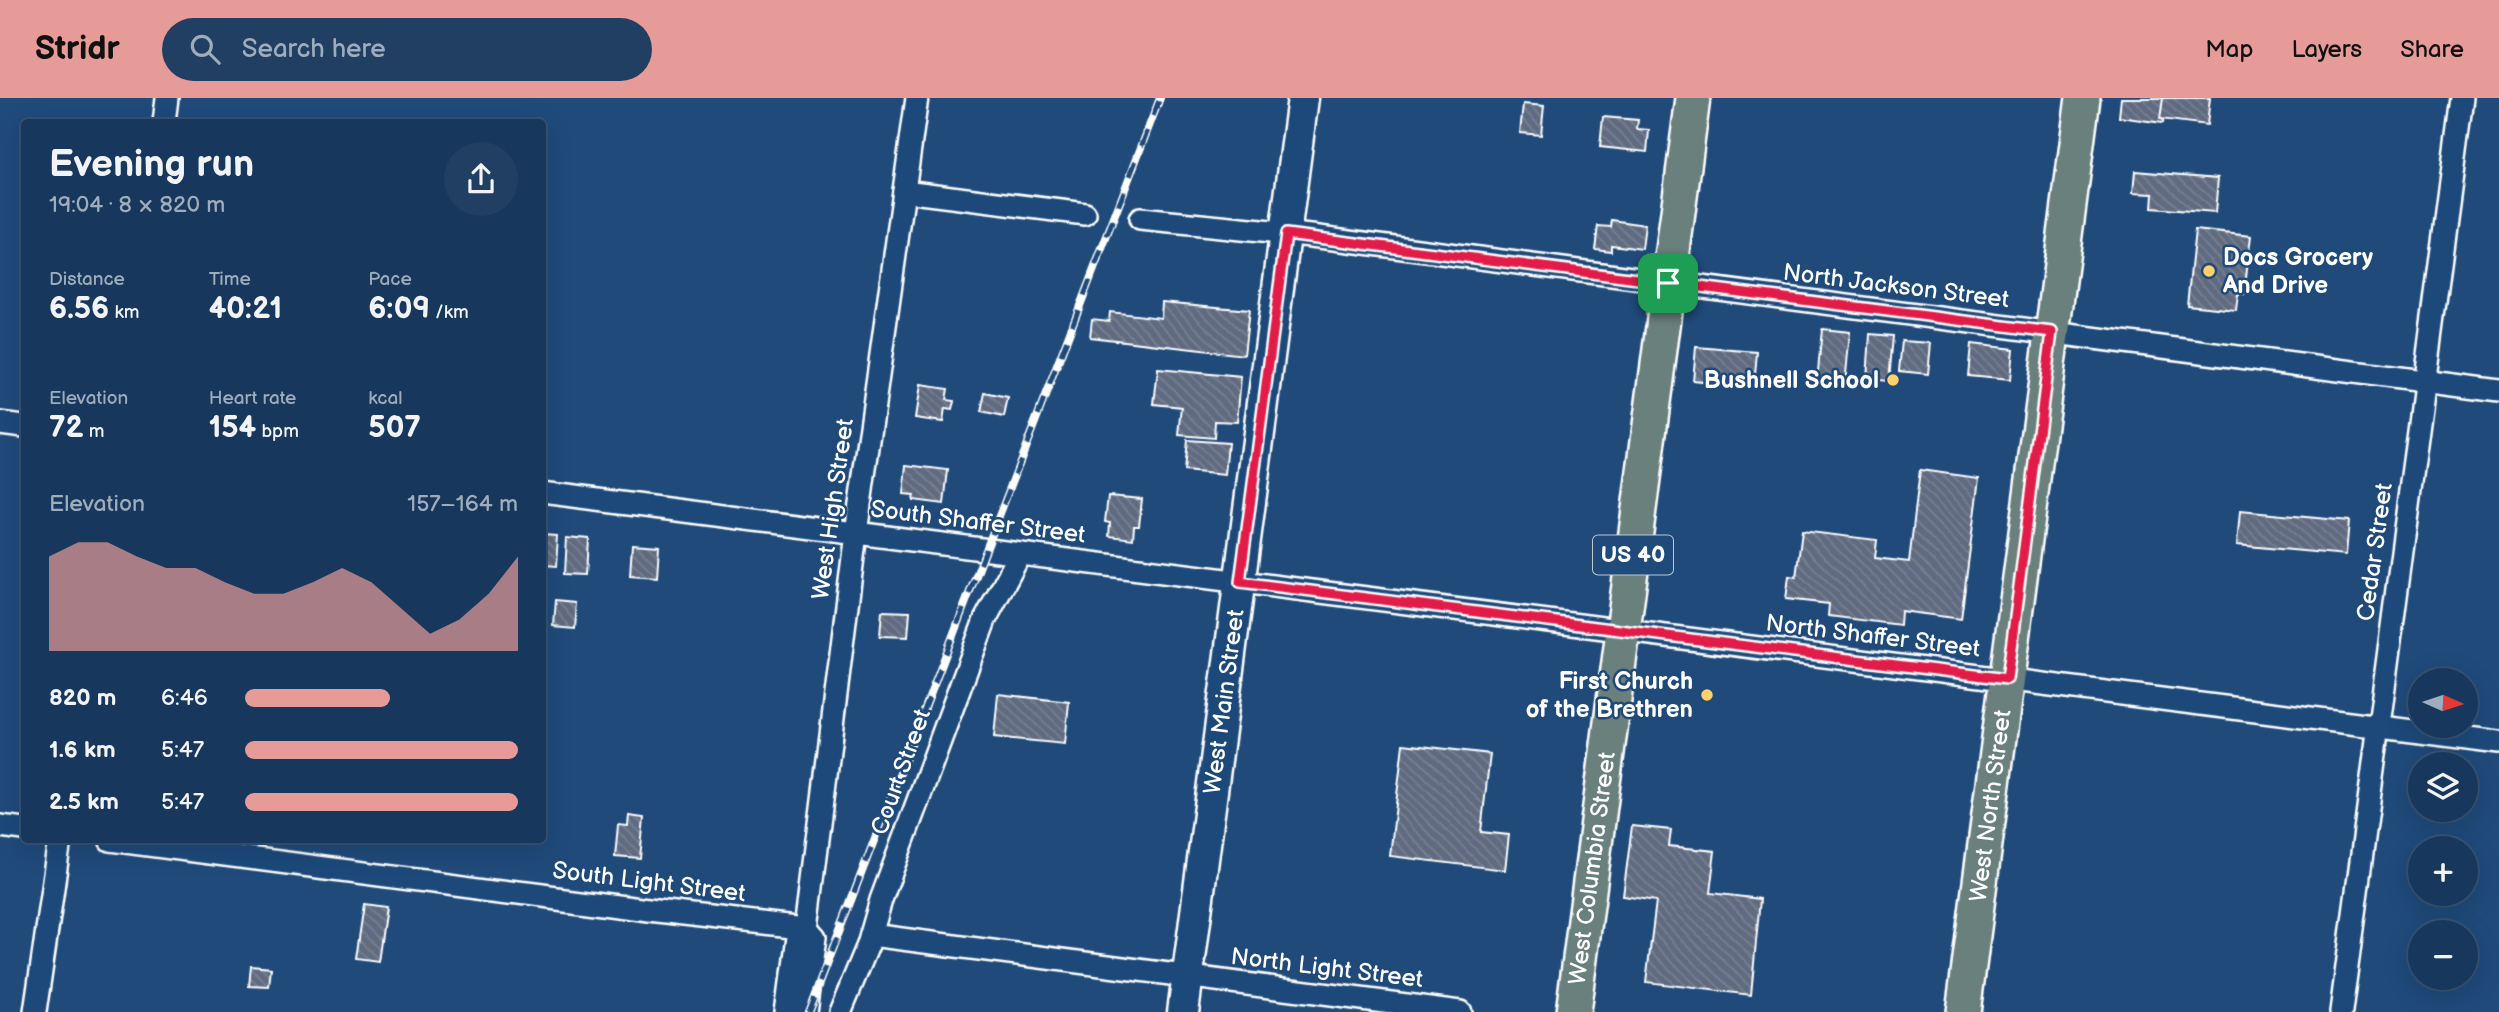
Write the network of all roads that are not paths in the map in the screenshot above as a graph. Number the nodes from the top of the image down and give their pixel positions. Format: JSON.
{"nodes":[{"id":1,"x":167,"y":98,"type":"edge"},
{"id":2,"x":917,"y":98,"type":"edge"},
{"id":3,"x":1303,"y":98,"type":"edge"},
{"id":4,"x":1693,"y":98,"type":"edge"},
{"id":5,"x":2083,"y":98,"type":"edge"},
{"id":6,"x":2462,"y":98,"type":"edge"},
{"id":7,"x":164,"y":119,"type":"edge"},
{"id":8,"x":904,"y":191,"type":"junction"},
{"id":9,"x":1085,"y":214,"type":"dead end"},
{"id":10,"x":1140,"y":219,"type":"dead end"},
{"id":11,"x":1286,"y":234,"type":"junction"},
{"id":12,"x":1668,"y":283,"type":"junction"},
{"id":13,"x":2052,"y":332,"type":"junction"},
{"id":14,"x":2424,"y":381,"type":"junction"},
{"id":15,"x":2499,"y":391,"type":"edge"},
{"id":16,"x":0,"y":423,"type":"edge"},
{"id":17,"x":21,"y":426,"type":"edge"},
{"id":18,"x":546,"y":494,"type":"edge"},
{"id":19,"x":856,"y":533,"type":"junction"},
{"id":20,"x":1020,"y":554,"type":"junction"},
{"id":21,"x":1240,"y":582,"type":"junction"},
{"id":22,"x":1624,"y":630,"type":"junction"},
{"id":23,"x":2007,"y":679,"type":"junction"},
{"id":24,"x":2378,"y":726,"type":"junction"},
{"id":25,"x":2499,"y":742,"type":"edge"},
{"id":26,"x":0,"y":826,"type":"edge"},
{"id":27,"x":21,"y":829,"type":"edge"},
{"id":28,"x":60,"y":843,"type":"edge"},
{"id":29,"x":133,"y":843,"type":"edge"},
{"id":30,"x":807,"y":928,"type":"junction"},
{"id":31,"x":871,"y":935,"type":"junction"},
{"id":32,"x":1188,"y":976,"type":"junction"},
{"id":33,"x":35,"y":1012,"type":"edge"},
{"id":34,"x":786,"y":1012,"type":"edge"},
{"id":35,"x":805,"y":1012,"type":"edge"},
{"id":36,"x":840,"y":1012,"type":"edge"},
{"id":37,"x":1183,"y":1012,"type":"edge"},
{"id":38,"x":1460,"y":1012,"type":"edge"},
{"id":39,"x":1573,"y":1012,"type":"edge"},
{"id":40,"x":1964,"y":1012,"type":"edge"},
{"id":41,"x":2341,"y":1012,"type":"edge"}],
"edges":[{"from":1,"to":7,"type":"street"},
{"from":2,"to":8,"type":"street","name":"West High Street"},
{"from":3,"to":11,"type":"street","name":"West Main Street"},
{"from":4,"to":12,"type":"main road","name":"West Columbia Street","number":"US 40"},
{"from":5,"to":13,"type":"main road","name":"West North Street"},
{"from":6,"to":14,"type":"street","name":"Cedar Street"},
{"from":8,"to":9,"type":"street"},
{"from":8,"to":19,"type":"street","name":"West High Street"},
{"from":10,"to":11,"type":"street","name":"North Jackson Street"},
{"from":11,"to":12,"type":"street","name":"North Jackson Street"},
{"from":11,"to":21,"type":"street","name":"West Main Street"},
{"from":12,"to":13,"type":"street","name":"North Jackson Street"},
{"from":12,"to":22,"type":"main road","name":"West Columbia Street","number":"US 40"},
{"from":13,"to":14,"type":"street","name":"North Jackson Street"},
{"from":13,"to":23,"type":"main road","name":"West North Street"},
{"from":14,"to":15,"type":"street","name":"North Jackson Street"},
{"from":14,"to":24,"type":"street","name":"Cedar Street"},
{"from":16,"to":17,"type":"street"},
{"from":18,"to":19,"type":"street","name":"South Shaffer Street"},
{"from":19,"to":20,"type":"street","name":"South Shaffer Street"},
{"from":19,"to":30,"type":"street","name":"West High Street"},
{"from":20,"to":21,"type":"street","name":"South Shaffer Street"},
{"from":20,"to":31,"type":"street","name":"Court Street"},
{"from":21,"to":22,"type":"street","name":"North Shaffer Street"},
{"from":21,"to":32,"type":"street","name":"West Main Street"},
{"from":22,"to":23,"type":"street","name":"North Shaffer Street"},
{"from":22,"to":39,"type":"main road","name":"West Columbia Street","number":"US 40"},
{"from":23,"to":24,"type":"street","name":"North Shaffer Street"},
{"from":23,"to":40,"type":"main road","name":"West North Street"},
{"from":24,"to":25,"type":"street","name":"North Shaffer Street"},
{"from":24,"to":41,"type":"street","name":"Cedar Street"},
{"from":26,"to":27,"type":"street"},
{"from":28,"to":33,"type":"street"},
{"from":29,"to":30,"type":"street","name":"South Light Street"},
{"from":30,"to":34,"type":"street","name":"West High Street"},
{"from":30,"to":35,"type":"street","name":"West High Street"},
{"from":31,"to":32,"type":"street"},
{"from":31,"to":36,"type":"street","name":"Court Street"},
{"from":32,"to":37,"type":"street","name":"West Main Street"},
{"from":32,"to":38,"type":"street","name":"North Light Street"}]}
